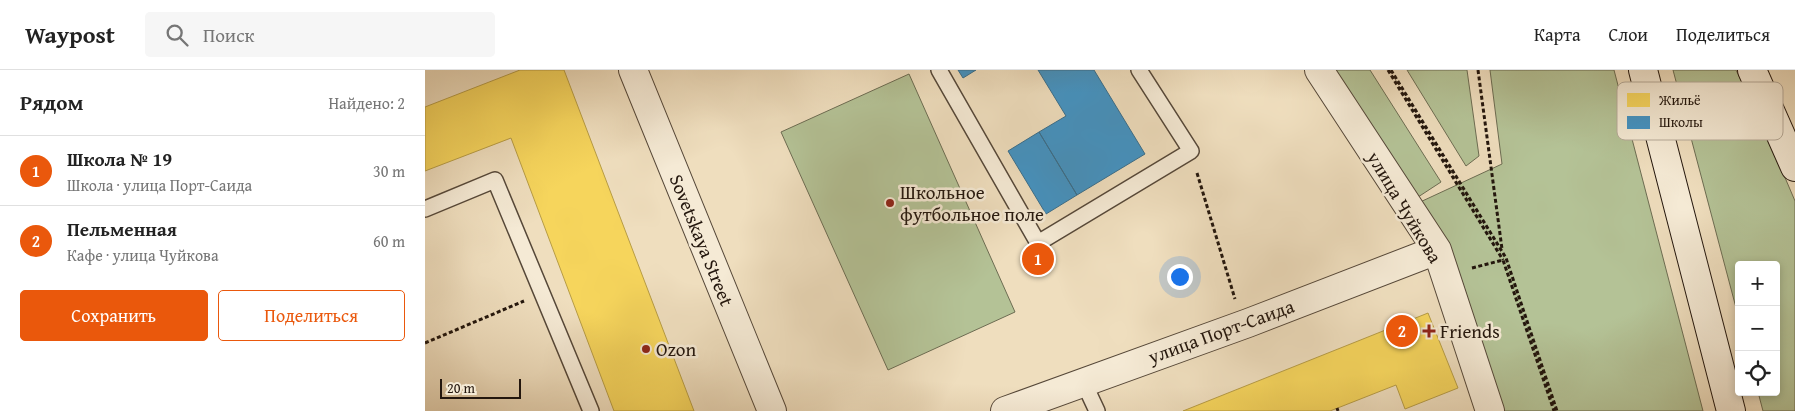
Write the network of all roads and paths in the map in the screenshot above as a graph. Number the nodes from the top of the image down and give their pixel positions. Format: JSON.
{"nodes":[{"id":1,"x":633,"y":70,"type":"edge"},
{"id":2,"x":939,"y":70,"type":"edge"},
{"id":3,"x":1139,"y":70,"type":"edge"},
{"id":4,"x":1319,"y":70,"type":"edge"},
{"id":5,"x":1389,"y":70,"type":"edge"},
{"id":6,"x":1478,"y":70,"type":"edge"},
{"id":7,"x":1752,"y":70,"type":"edge"},
{"id":8,"x":1757,"y":82,"type":"edge"},
{"id":9,"x":1661,"y":140,"type":"edge"},
{"id":10,"x":1783,"y":140,"type":"edge"},
{"id":11,"x":1191,"y":151,"type":"junction"},
{"id":12,"x":1795,"y":167,"type":"edge"},
{"id":13,"x":425,"y":209,"type":"edge"},
{"id":14,"x":1437,"y":250,"type":"junction"},
{"id":15,"x":1502,"y":252,"type":"junction"},
{"id":16,"x":1503,"y":260,"type":"junction"},
{"id":17,"x":1445,"y":276,"type":"junction"},
{"id":18,"x":543,"y":294,"type":"junction"},
{"id":19,"x":1235,"y":299,"type":"dead end"},
{"id":20,"x":425,"y":342,"type":"edge"},
{"id":21,"x":1083,"y":381,"type":"junction"},
{"id":22,"x":591,"y":411,"type":"edge"},
{"id":23,"x":772,"y":411,"type":"edge"},
{"id":24,"x":1005,"y":411,"type":"edge"},
{"id":25,"x":1097,"y":411,"type":"edge"},
{"id":26,"x":1489,"y":411,"type":"edge"},
{"id":27,"x":1556,"y":411,"type":"edge"},
{"id":28,"x":1731,"y":411,"type":"edge"}],
"edges":[{"from":1,"to":23,"type":"street","name":"Sovetskaya Street"},
{"from":2,"to":11,"type":"lane"},
{"from":3,"to":11,"type":"lane"},
{"from":4,"to":14,"type":"street","name":"улица Чуйкова"},
{"from":5,"to":15,"type":"path"},
{"from":5,"to":16,"type":"path"},
{"from":6,"to":15,"type":"path"},
{"from":7,"to":8,"type":"street"},
{"from":9,"to":28,"type":"street"},
{"from":10,"to":12,"type":"street"},
{"from":11,"to":19,"type":"path"},
{"from":13,"to":18,"type":"lane"},
{"from":14,"to":17,"type":"street","name":"улица Чуйкова"},
{"from":14,"to":21,"type":"street","name":"улица Порт-Саида"},
{"from":15,"to":16,"type":"path"},
{"from":15,"to":27,"type":"path"},
{"from":16,"to":17,"type":"path"},
{"from":16,"to":27,"type":"path"},
{"from":17,"to":26,"type":"street","name":"улица Чуйкова"},
{"from":18,"to":20,"type":"path"},
{"from":18,"to":22,"type":"lane"},
{"from":21,"to":24,"type":"street","name":"улица Порт-Саида"},
{"from":21,"to":25,"type":"lane"}]}
